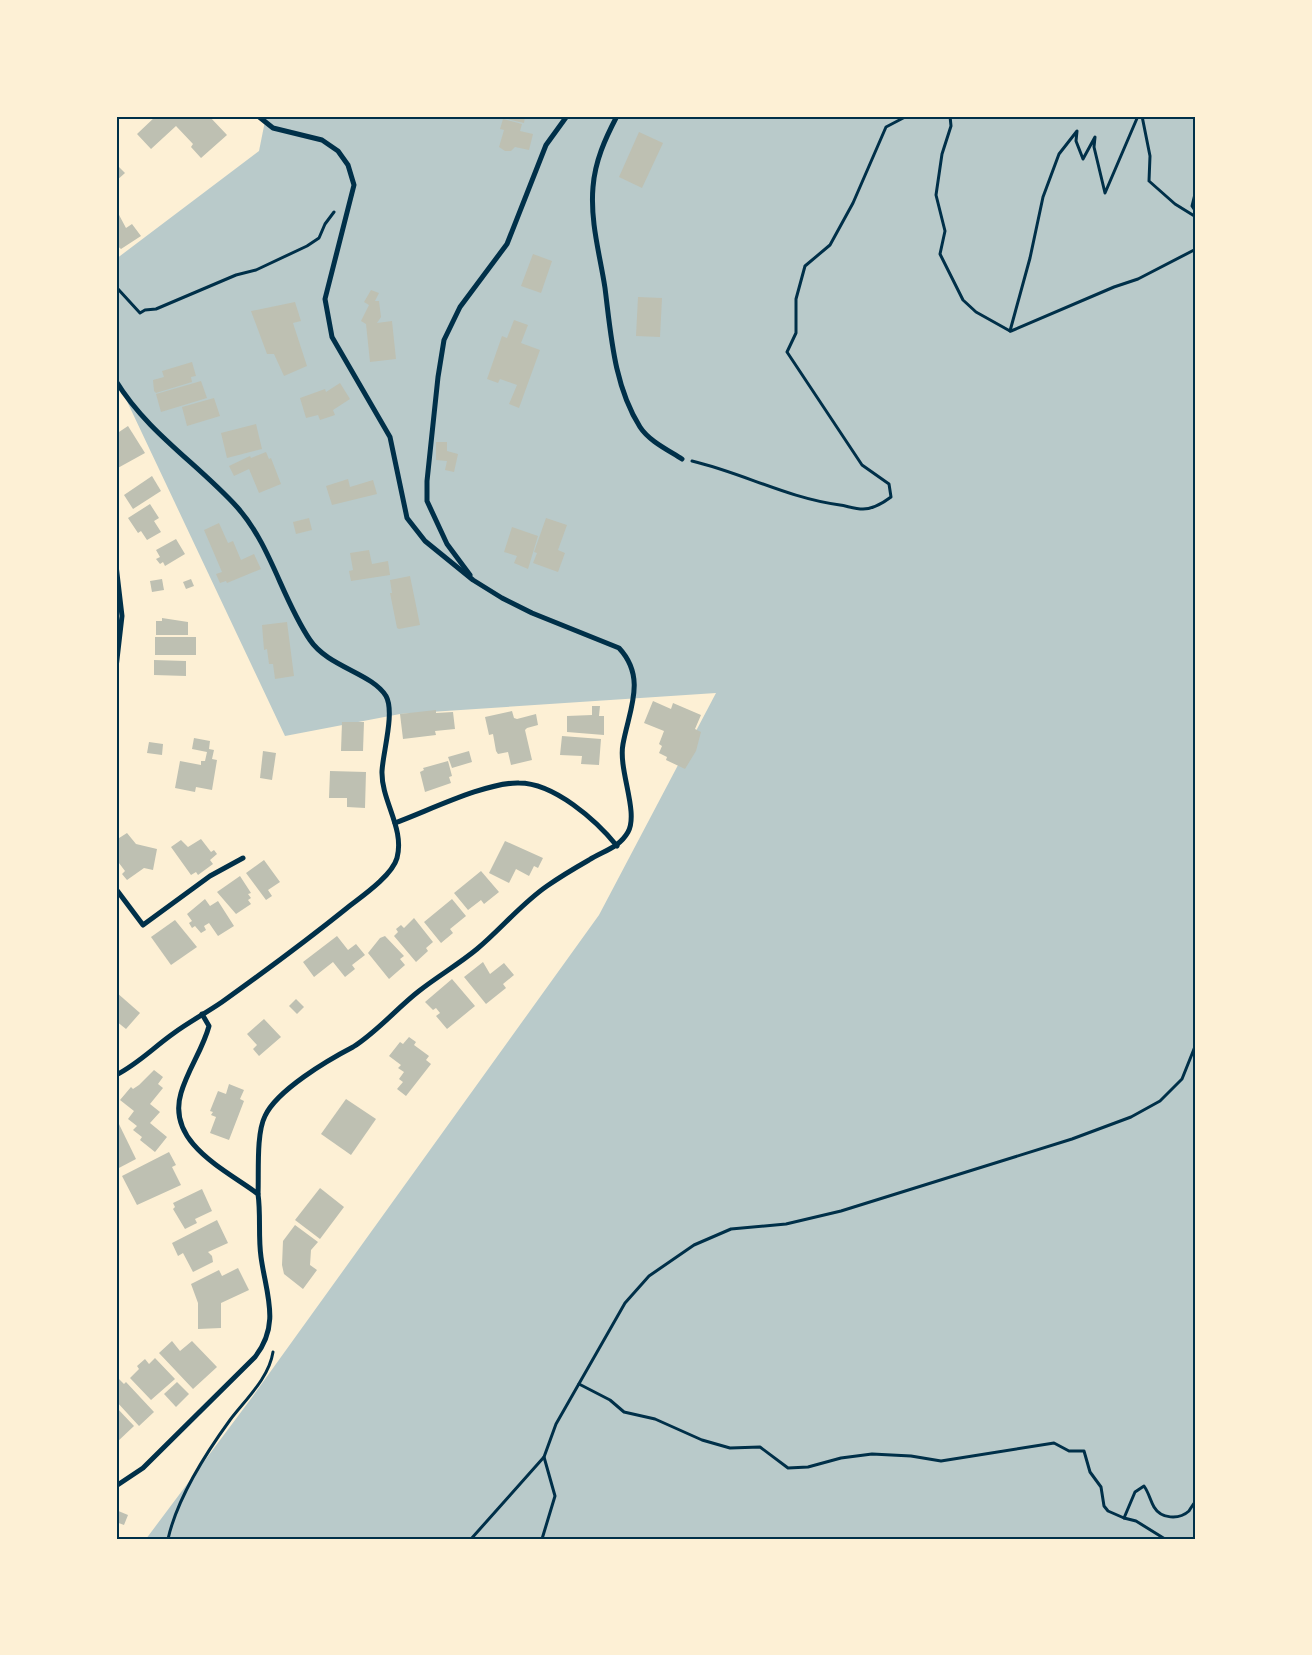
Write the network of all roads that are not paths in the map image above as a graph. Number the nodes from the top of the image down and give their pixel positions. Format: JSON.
{"nodes":[{"id":1,"x":258,"y":116,"type":"edge"},
{"id":2,"x":567,"y":116,"type":"edge"},
{"id":3,"x":617,"y":116,"type":"edge"},
{"id":4,"x":116,"y":381,"type":"edge"},
{"id":5,"x":682,"y":459,"type":"road end"},
{"id":6,"x":116,"y":565,"type":"edge"},
{"id":7,"x":473,"y":580,"type":"junction"},
{"id":8,"x":116,"y":668,"type":"edge"},
{"id":9,"x":395,"y":823,"type":"junction"},
{"id":10,"x":617,"y":846,"type":"junction"},
{"id":11,"x":243,"y":858,"type":"dead end"},
{"id":12,"x":116,"y":889,"type":"edge"},
{"id":13,"x":202,"y":1014,"type":"junction"},
{"id":14,"x":116,"y":1075,"type":"edge"},
{"id":15,"x":258,"y":1194,"type":"junction"},
{"id":16,"x":116,"y":1486,"type":"edge"}],
"edges":[{"from":1,"to":7,"type":"street"},
{"from":2,"to":7,"type":"street"},
{"from":3,"to":5,"type":"street"},
{"from":4,"to":9,"type":"street"},
{"from":6,"to":8,"type":"street"},
{"from":7,"to":10,"type":"street"},
{"from":9,"to":10,"type":"street"},
{"from":9,"to":13,"type":"street"},
{"from":10,"to":15,"type":"street"},
{"from":11,"to":12,"type":"street"},
{"from":13,"to":14,"type":"street"},
{"from":13,"to":15,"type":"street"},
{"from":15,"to":16,"type":"street"}]}
